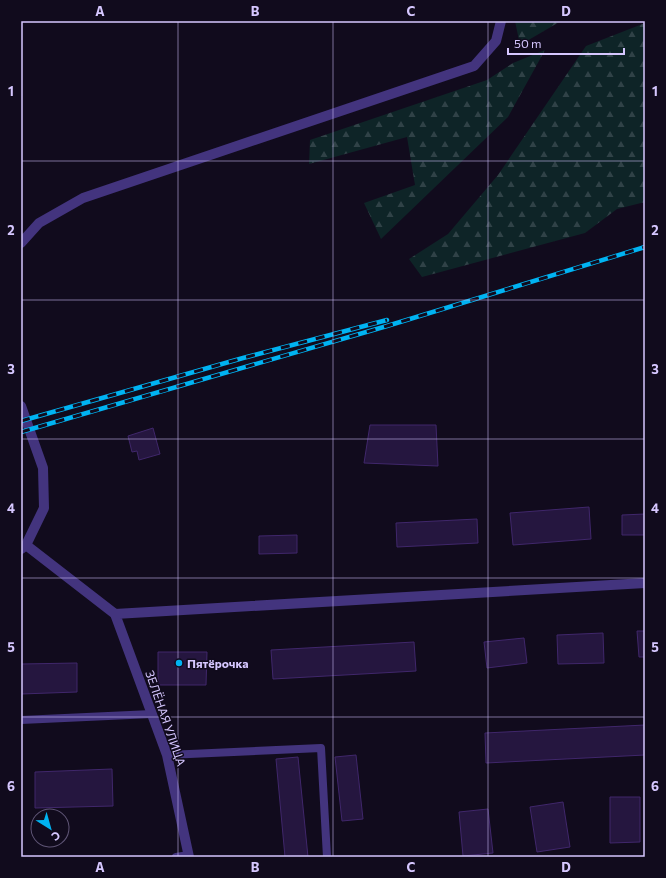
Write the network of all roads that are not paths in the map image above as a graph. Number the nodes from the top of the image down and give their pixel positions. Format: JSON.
{"nodes":[{"id":1,"x":501,"y":21,"type":"edge"},
{"id":2,"x":21,"y":243,"type":"edge"},
{"id":3,"x":21,"y":406,"type":"edge"},
{"id":4,"x":23,"y":547,"type":"edge"},
{"id":5,"x":645,"y":583,"type":"edge"},
{"id":6,"x":116,"y":614,"type":"junction"},
{"id":7,"x":152,"y":714,"type":"junction"},
{"id":8,"x":21,"y":720,"type":"edge"},
{"id":9,"x":166,"y":755,"type":"junction"},
{"id":10,"x":189,"y":856,"type":"edge"},
{"id":11,"x":176,"y":857,"type":"edge"},
{"id":12,"x":327,"y":857,"type":"edge"}],
"edges":[{"from":1,"to":2,"type":"street"},
{"from":3,"to":4,"type":"street"},
{"from":4,"to":6,"type":"street"},
{"from":5,"to":6,"type":"street"},
{"from":6,"to":7,"type":"street","name":"ЗЕЛЁНАЯ УЛИЦА"},
{"from":7,"to":8,"type":"lane"},
{"from":7,"to":9,"type":"street","name":"ЗЕЛЁНАЯ УЛИЦА"},
{"from":9,"to":10,"type":"street","name":"ЗЕЛЁНАЯ УЛИЦА"},
{"from":9,"to":12,"type":"lane"},
{"from":10,"to":11,"type":"lane"}]}
